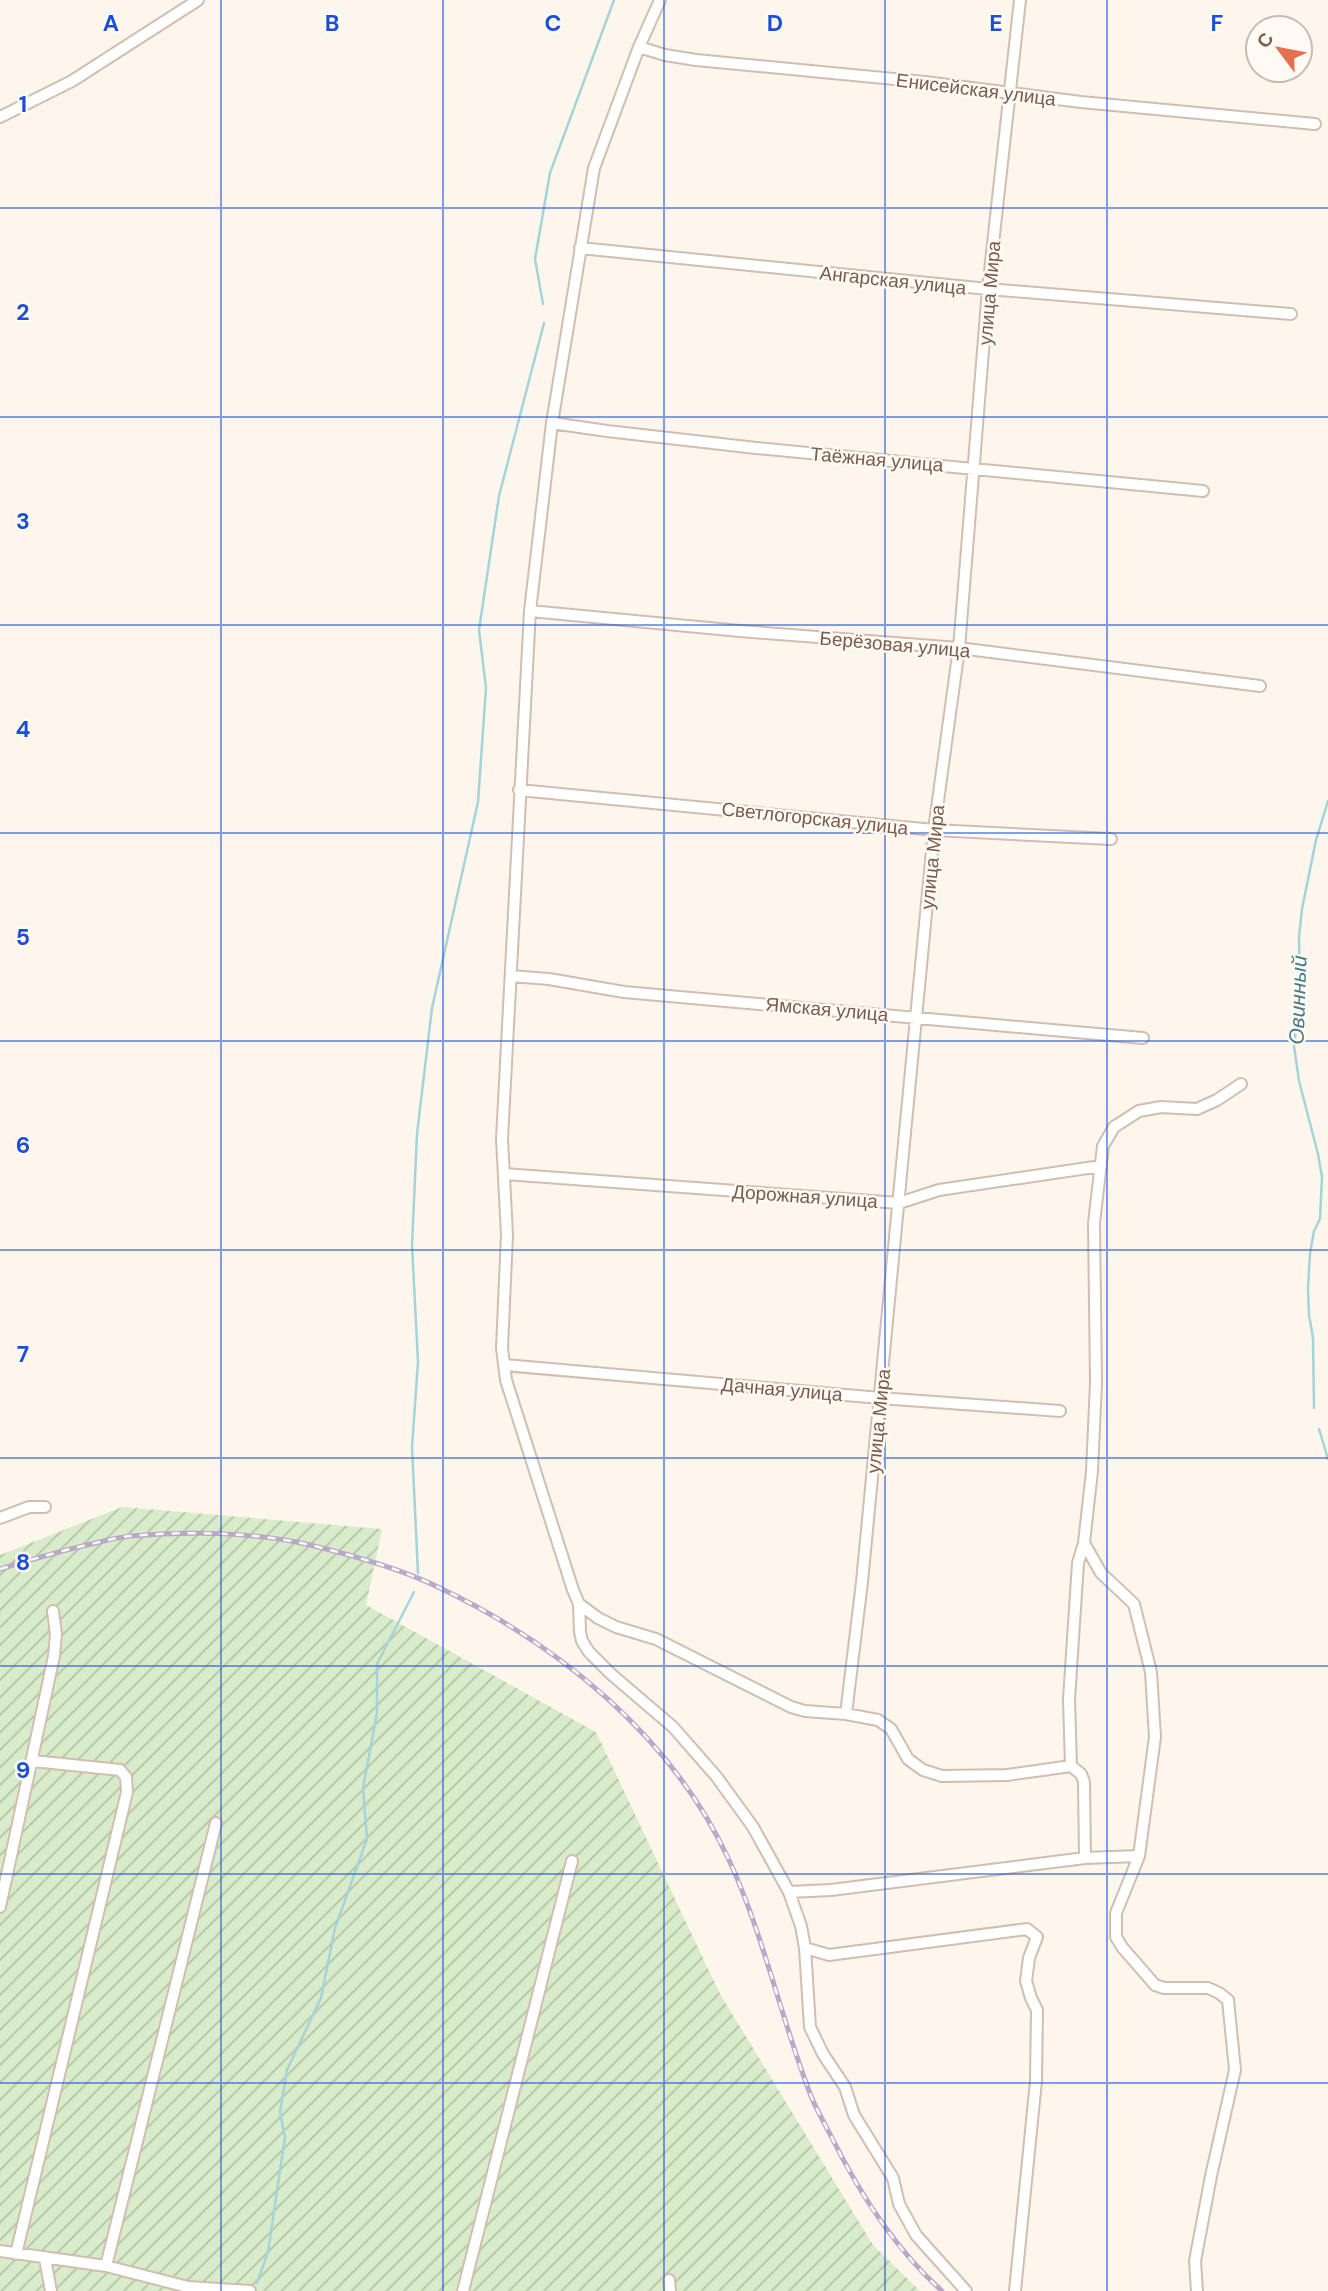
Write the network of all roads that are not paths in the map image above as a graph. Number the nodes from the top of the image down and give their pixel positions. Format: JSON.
{"nodes":[{"id":1,"x":198,"y":0,"type":"edge"},
{"id":2,"x":660,"y":0,"type":"edge"},
{"id":3,"x":1020,"y":0,"type":"edge"},
{"id":4,"x":639,"y":47,"type":"junction"},
{"id":5,"x":1011,"y":93,"type":"junction"},
{"id":6,"x":0,"y":117,"type":"edge"},
{"id":7,"x":1315,"y":124,"type":"dead end"},
{"id":8,"x":580,"y":248,"type":"junction"},
{"id":9,"x":988,"y":289,"type":"junction"},
{"id":10,"x":1291,"y":314,"type":"dead end"},
{"id":11,"x":552,"y":423,"type":"junction"},
{"id":12,"x":975,"y":468,"type":"junction"},
{"id":13,"x":1203,"y":491,"type":"dead end"},
{"id":14,"x":530,"y":611,"type":"junction"},
{"id":15,"x":959,"y":648,"type":"junction"},
{"id":16,"x":1260,"y":686,"type":"dead end"},
{"id":17,"x":519,"y":790,"type":"junction"},
{"id":18,"x":934,"y":830,"type":"junction"},
{"id":19,"x":1111,"y":839,"type":"dead end"},
{"id":20,"x":511,"y":976,"type":"junction"},
{"id":21,"x":916,"y":1017,"type":"junction"},
{"id":22,"x":1143,"y":1038,"type":"dead end"},
{"id":23,"x":1241,"y":1084,"type":"dead end"},
{"id":24,"x":1101,"y":1166,"type":"junction"},
{"id":25,"x":505,"y":1174,"type":"junction"},
{"id":26,"x":899,"y":1203,"type":"junction"},
{"id":27,"x":504,"y":1365,"type":"junction"},
{"id":28,"x":880,"y":1398,"type":"junction"},
{"id":29,"x":1060,"y":1411,"type":"dead end"},
{"id":30,"x":46,"y":1507,"type":"dead end"},
{"id":31,"x":0,"y":1518,"type":"edge"},
{"id":32,"x":1084,"y":1543,"type":"junction"},
{"id":33,"x":579,"y":1604,"type":"junction"},
{"id":34,"x":53,"y":1611,"type":"dead end"},
{"id":35,"x":846,"y":1714,"type":"junction"},
{"id":36,"x":33,"y":1761,"type":"junction"},
{"id":37,"x":1072,"y":1766,"type":"junction"},
{"id":38,"x":216,"y":1823,"type":"dead end"},
{"id":39,"x":1139,"y":1856,"type":"junction"},
{"id":40,"x":1085,"y":1858,"type":"junction"},
{"id":41,"x":572,"y":1861,"type":"dead end"},
{"id":42,"x":789,"y":1892,"type":"junction"},
{"id":43,"x":0,"y":1907,"type":"edge"},
{"id":44,"x":805,"y":1948,"type":"junction"},
{"id":45,"x":0,"y":2251,"type":"edge"},
{"id":46,"x":16,"y":2254,"type":"junction"},
{"id":47,"x":45,"y":2259,"type":"junction"},
{"id":48,"x":106,"y":2266,"type":"junction"},
{"id":49,"x":51,"y":2291,"type":"edge"},
{"id":50,"x":250,"y":2291,"type":"edge"},
{"id":51,"x":463,"y":2291,"type":"edge"},
{"id":52,"x":966,"y":2291,"type":"edge"},
{"id":53,"x":1015,"y":2291,"type":"edge"},
{"id":54,"x":1197,"y":2291,"type":"edge"}],
"edges":[{"from":1,"to":6,"type":"street"},
{"from":2,"to":4,"type":"street"},
{"from":3,"to":5,"type":"street","name":"улица Мира"},
{"from":4,"to":5,"type":"street","name":"Енисейская улица"},
{"from":4,"to":8,"type":"street"},
{"from":5,"to":7,"type":"street","name":"Енисейская улица"},
{"from":5,"to":9,"type":"street","name":"улица Мира"},
{"from":8,"to":9,"type":"street","name":"Ангарская улица"},
{"from":8,"to":11,"type":"street"},
{"from":9,"to":10,"type":"street","name":"Ангарская улица"},
{"from":9,"to":12,"type":"street","name":"улица Мира"},
{"from":11,"to":12,"type":"street","name":"Таёжная улица"},
{"from":11,"to":14,"type":"street"},
{"from":12,"to":13,"type":"street","name":"Таёжная улица"},
{"from":12,"to":15,"type":"street","name":"улица Мира"},
{"from":14,"to":15,"type":"street","name":"Берёзовая улица"},
{"from":14,"to":17,"type":"street"},
{"from":15,"to":16,"type":"street","name":"Берёзовая улица"},
{"from":15,"to":18,"type":"street","name":"улица Мира"},
{"from":17,"to":18,"type":"street","name":"Светлогорская улица"},
{"from":17,"to":20,"type":"street"},
{"from":18,"to":19,"type":"street","name":"Светлогорская улица"},
{"from":18,"to":21,"type":"street","name":"улица Мира"},
{"from":20,"to":21,"type":"street","name":"Ямская улица"},
{"from":20,"to":25,"type":"street"},
{"from":21,"to":22,"type":"street","name":"Ямская улица"},
{"from":21,"to":26,"type":"street","name":"улица Мира"},
{"from":23,"to":24,"type":"street"},
{"from":24,"to":26,"type":"street","name":"Дорожная улица"},
{"from":24,"to":32,"type":"street"},
{"from":25,"to":26,"type":"street","name":"Дорожная улица"},
{"from":25,"to":27,"type":"street"},
{"from":26,"to":28,"type":"street","name":"улица Мира"},
{"from":27,"to":28,"type":"street","name":"Дачная улица"},
{"from":27,"to":33,"type":"street"},
{"from":28,"to":29,"type":"street","name":"Дачная улица"},
{"from":28,"to":35,"type":"street","name":"улица Мира"},
{"from":30,"to":31,"type":"street"},
{"from":32,"to":37,"type":"street"},
{"from":32,"to":39,"type":"street"},
{"from":33,"to":35,"type":"street"},
{"from":33,"to":42,"type":"street"},
{"from":34,"to":36,"type":"street"},
{"from":35,"to":37,"type":"street"},
{"from":36,"to":43,"type":"street"},
{"from":36,"to":46,"type":"street"},
{"from":37,"to":40,"type":"street"},
{"from":38,"to":48,"type":"street"},
{"from":39,"to":40,"type":"street"},
{"from":39,"to":54,"type":"street"},
{"from":40,"to":42,"type":"street"},
{"from":41,"to":51,"type":"street"},
{"from":42,"to":44,"type":"street"},
{"from":44,"to":52,"type":"street"},
{"from":44,"to":53,"type":"street"},
{"from":45,"to":46,"type":"street"},
{"from":46,"to":47,"type":"street"},
{"from":47,"to":48,"type":"street"},
{"from":47,"to":49,"type":"street"},
{"from":48,"to":50,"type":"street"}]}
